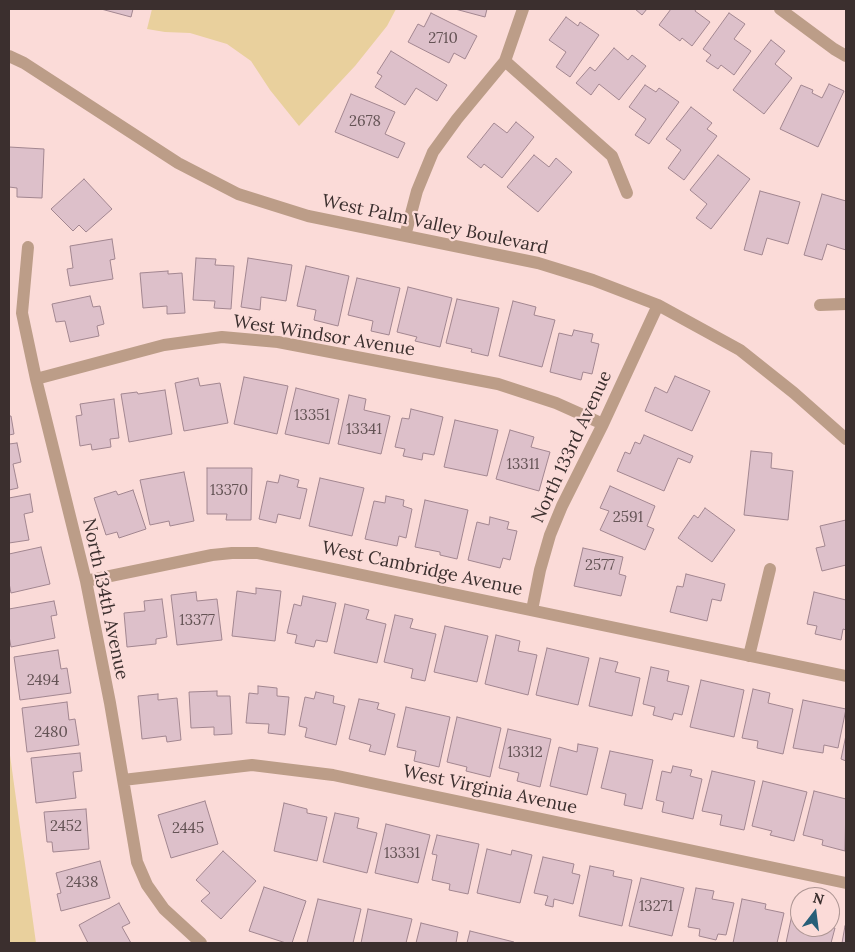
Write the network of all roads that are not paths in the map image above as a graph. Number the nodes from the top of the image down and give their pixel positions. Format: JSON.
{"nodes":[{"id":1,"x":523,"y":9,"type":"edge"},
{"id":2,"x":780,"y":9,"type":"edge"},
{"id":3,"x":9,"y":56,"type":"edge"},
{"id":4,"x":846,"y":56,"type":"edge"},
{"id":5,"x":505,"y":61,"type":"junction"},
{"id":6,"x":627,"y":193,"type":"dead end"},
{"id":7,"x":405,"y":236,"type":"junction"},
{"id":8,"x":28,"y":247,"type":"dead end"},
{"id":9,"x":820,"y":304,"type":"dead end"},
{"id":10,"x":846,"y":304,"type":"edge"},
{"id":11,"x":658,"y":305,"type":"junction"},
{"id":12,"x":36,"y":379,"type":"junction"},
{"id":13,"x":603,"y":424,"type":"junction"},
{"id":14,"x":846,"y":439,"type":"edge"},
{"id":15,"x":770,"y":569,"type":"dead end"},
{"id":16,"x":86,"y":581,"type":"junction"},
{"id":17,"x":532,"y":610,"type":"junction"},
{"id":18,"x":749,"y":656,"type":"junction"},
{"id":19,"x":846,"y":676,"type":"edge"},
{"id":20,"x":123,"y":780,"type":"junction"},
{"id":21,"x":846,"y":883,"type":"edge"},
{"id":22,"x":199,"y":942,"type":"edge"}],
"edges":[{"from":1,"to":5,"type":"street"},
{"from":2,"to":4,"type":"street"},
{"from":3,"to":7,"type":"street","name":"West Palm Valley Boulevard"},
{"from":5,"to":6,"type":"street"},
{"from":5,"to":7,"type":"street"},
{"from":7,"to":11,"type":"street","name":"West Palm Valley Boulevard"},
{"from":8,"to":12,"type":"street","name":"North 134th Avenue"},
{"from":9,"to":10,"type":"street"},
{"from":11,"to":13,"type":"street","name":"North 133rd Avenue"},
{"from":11,"to":14,"type":"street","name":"West Palm Valley Boulevard"},
{"from":12,"to":13,"type":"street","name":"West Windsor Avenue"},
{"from":12,"to":16,"type":"street","name":"North 134th Avenue"},
{"from":13,"to":17,"type":"street","name":"North 133rd Avenue"},
{"from":15,"to":18,"type":"street"},
{"from":16,"to":17,"type":"street","name":"West Cambridge Avenue"},
{"from":16,"to":20,"type":"street","name":"North 134th Avenue"},
{"from":17,"to":18,"type":"street","name":"West Cambridge Avenue"},
{"from":18,"to":19,"type":"street","name":"West Cambridge Avenue"},
{"from":20,"to":21,"type":"street","name":"West Virginia Avenue"},
{"from":20,"to":22,"type":"street","name":"North 134th Avenue"}]}
